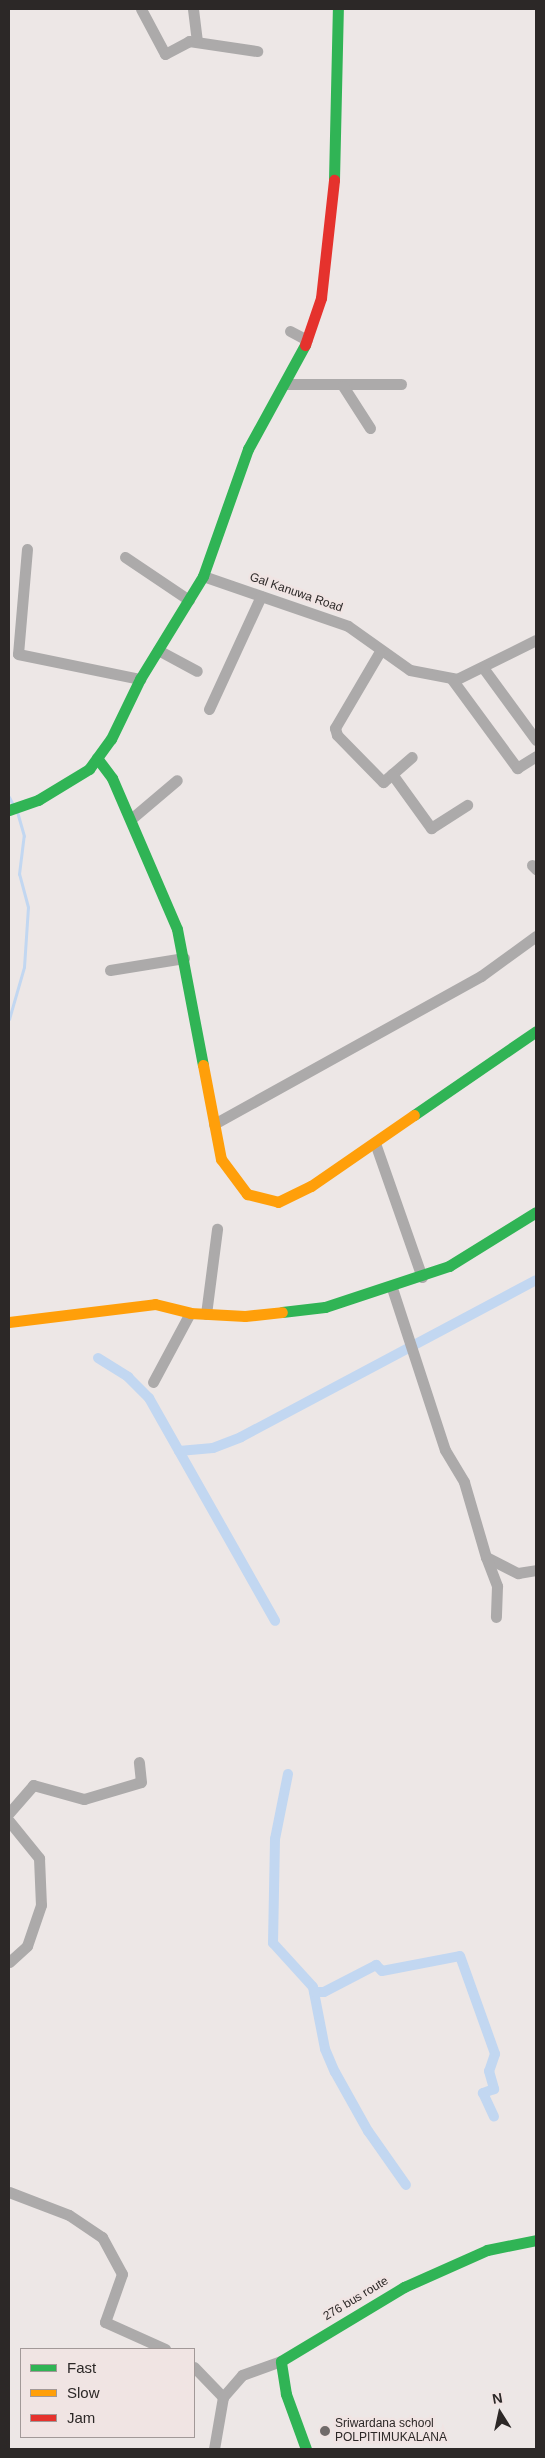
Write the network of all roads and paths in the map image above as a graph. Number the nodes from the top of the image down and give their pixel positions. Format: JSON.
{"nodes":[{"id":1,"x":141,"y":9,"type":"edge"},
{"id":2,"x":193,"y":9,"type":"edge"},
{"id":3,"x":338,"y":9,"type":"edge"},
{"id":4,"x":197,"y":41,"type":"junction"},
{"id":5,"x":257,"y":51,"type":"dead end"},
{"id":6,"x":290,"y":330,"type":"dead end"},
{"id":7,"x":307,"y":340,"type":"junction"},
{"id":8,"x":287,"y":384,"type":"junction"},
{"id":9,"x":402,"y":384,"type":"dead end"},
{"id":10,"x":342,"y":386,"type":"junction"},
{"id":11,"x":370,"y":428,"type":"dead end"},
{"id":12,"x":27,"y":549,"type":"dead end"},
{"id":13,"x":125,"y":557,"type":"dead end"},
{"id":14,"x":203,"y":576,"type":"junction"},
{"id":15,"x":261,"y":596,"type":"junction"},
{"id":16,"x":189,"y":600,"type":"junction"},
{"id":17,"x":535,"y":642,"type":"edge"},
{"id":18,"x":158,"y":650,"type":"junction"},
{"id":19,"x":380,"y":652,"type":"junction"},
{"id":20,"x":484,"y":669,"type":"junction"},
{"id":21,"x":197,"y":671,"type":"dead end"},
{"id":22,"x":450,"y":678,"type":"junction"},
{"id":23,"x":140,"y":679,"type":"junction"},
{"id":24,"x":209,"y":709,"type":"dead end"},
{"id":25,"x":536,"y":740,"type":"edge"},
{"id":26,"x":536,"y":756,"type":"edge"},
{"id":27,"x":412,"y":757,"type":"dead end"},
{"id":28,"x":97,"y":758,"type":"junction"},
{"id":29,"x":392,"y":774,"type":"junction"},
{"id":30,"x":177,"y":780,"type":"dead end"},
{"id":31,"x":467,"y":805,"type":"dead end"},
{"id":32,"x":9,"y":810,"type":"edge"},
{"id":33,"x":131,"y":819,"type":"junction"},
{"id":34,"x":536,"y":936,"type":"edge"},
{"id":35,"x":184,"y":958,"type":"junction"},
{"id":36,"x":110,"y":970,"type":"dead end"},
{"id":37,"x":536,"y":1031,"type":"edge"},
{"id":38,"x":214,"y":1124,"type":"junction"},
{"id":39,"x":375,"y":1143,"type":"junction"},
{"id":40,"x":536,"y":1212,"type":"edge"},
{"id":41,"x":217,"y":1229,"type":"dead end"},
{"id":42,"x":422,"y":1277,"type":"junction"},
{"id":43,"x":392,"y":1288,"type":"junction"},
{"id":44,"x":190,"y":1313,"type":"junction"},
{"id":45,"x":206,"y":1314,"type":"junction"},
{"id":46,"x":9,"y":1322,"type":"edge"},
{"id":47,"x":153,"y":1382,"type":"dead end"},
{"id":48,"x":486,"y":1557,"type":"junction"},
{"id":49,"x":536,"y":1570,"type":"edge"},
{"id":50,"x":496,"y":1617,"type":"dead end"},
{"id":51,"x":139,"y":1762,"type":"dead end"},
{"id":52,"x":9,"y":1813,"type":"edge"},
{"id":53,"x":9,"y":1821,"type":"edge"},
{"id":54,"x":9,"y":1962,"type":"edge"},
{"id":55,"x":9,"y":2192,"type":"edge"},
{"id":56,"x":536,"y":2240,"type":"edge"},
{"id":57,"x":163,"y":2348,"type":"edge"},
{"id":58,"x":281,"y":2361,"type":"junction"},
{"id":59,"x":195,"y":2368,"type":"edge"},
{"id":60,"x":223,"y":2398,"type":"junction"},
{"id":61,"x":214,"y":2449,"type":"edge"},
{"id":62,"x":306,"y":2449,"type":"edge"}],
"edges":[{"from":1,"to":4,"type":"street"},
{"from":2,"to":4,"type":"street"},
{"from":3,"to":7,"type":"street"},
{"from":4,"to":5,"type":"street"},
{"from":6,"to":7,"type":"street"},
{"from":7,"to":8,"type":"street"},
{"from":8,"to":10,"type":"street"},
{"from":8,"to":14,"type":"street"},
{"from":9,"to":10,"type":"street"},
{"from":10,"to":11,"type":"street"},
{"from":12,"to":23,"type":"street"},
{"from":13,"to":16,"type":"street"},
{"from":14,"to":15,"type":"street","name":"Gal Kanuwa Road"},
{"from":14,"to":16,"type":"street"},
{"from":15,"to":19,"type":"street","name":"Gal Kanuwa Road"},
{"from":15,"to":24,"type":"street"},
{"from":16,"to":18,"type":"street"},
{"from":17,"to":20,"type":"street","name":"Gal Kanuwa Road"},
{"from":18,"to":21,"type":"street"},
{"from":18,"to":23,"type":"street"},
{"from":19,"to":22,"type":"street","name":"Gal Kanuwa Road"},
{"from":19,"to":29,"type":"street"},
{"from":20,"to":22,"type":"street","name":"Gal Kanuwa Road"},
{"from":20,"to":25,"type":"street"},
{"from":22,"to":26,"type":"street"},
{"from":23,"to":28,"type":"street"},
{"from":27,"to":29,"type":"street"},
{"from":28,"to":32,"type":"street"},
{"from":28,"to":33,"type":"street"},
{"from":29,"to":31,"type":"street"},
{"from":30,"to":33,"type":"street"},
{"from":33,"to":35,"type":"street"},
{"from":34,"to":38,"type":"street"},
{"from":35,"to":36,"type":"street"},
{"from":35,"to":38,"type":"street"},
{"from":37,"to":39,"type":"street"},
{"from":38,"to":39,"type":"street"},
{"from":39,"to":42,"type":"street"},
{"from":40,"to":42,"type":"street"},
{"from":41,"to":45,"type":"street"},
{"from":42,"to":43,"type":"street"},
{"from":43,"to":45,"type":"street"},
{"from":43,"to":48,"type":"street"},
{"from":44,"to":45,"type":"street"},
{"from":44,"to":46,"type":"street"},
{"from":44,"to":47,"type":"street"},
{"from":48,"to":49,"type":"street"},
{"from":48,"to":50,"type":"street"},
{"from":51,"to":52,"type":"street"},
{"from":53,"to":54,"type":"street"},
{"from":55,"to":57,"type":"street"},
{"from":56,"to":58,"type":"street","name":"276 bus route"},
{"from":58,"to":60,"type":"street"},
{"from":58,"to":62,"type":"street"},
{"from":59,"to":60,"type":"street"},
{"from":60,"to":61,"type":"street"}]}
